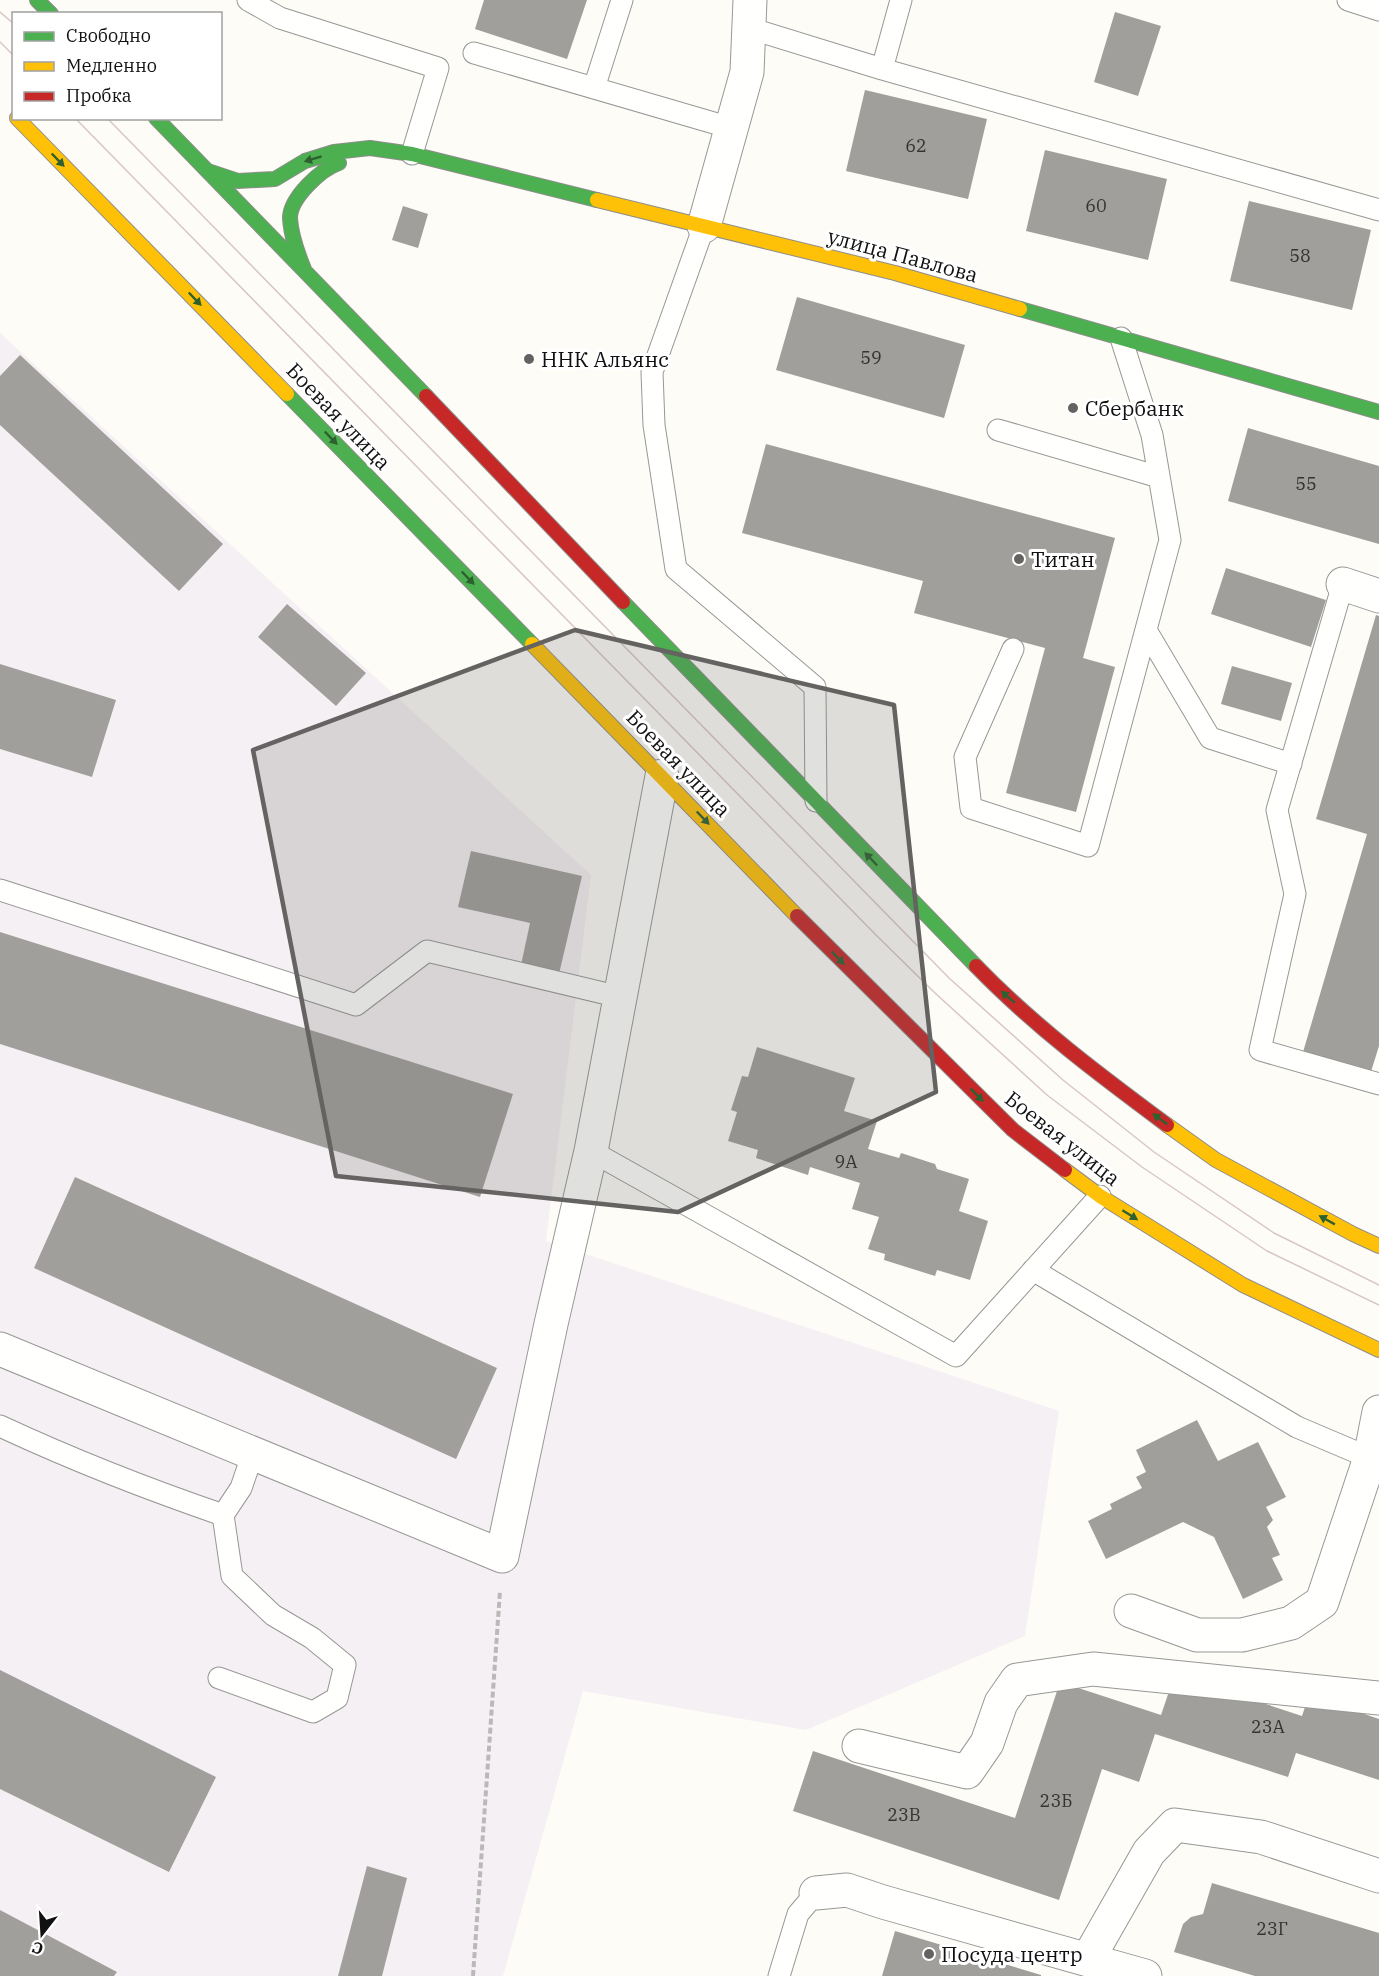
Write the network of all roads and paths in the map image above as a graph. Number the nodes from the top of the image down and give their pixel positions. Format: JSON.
{"nodes":[{"id":1,"x":38,"y":0,"type":"edge"},
{"id":2,"x":248,"y":0,"type":"edge"},
{"id":3,"x":622,"y":0,"type":"edge"},
{"id":4,"x":901,"y":0,"type":"edge"},
{"id":5,"x":1350,"y":0,"type":"edge"},
{"id":6,"x":1379,"y":10,"type":"edge"},
{"id":7,"x":49,"y":12,"type":"edge"},
{"id":8,"x":750,"y":14,"type":"edge"},
{"id":9,"x":474,"y":53,"type":"dead end"},
{"id":10,"x":882,"y":69,"type":"junction"},
{"id":11,"x":594,"y":88,"type":"junction"},
{"id":12,"x":19,"y":120,"type":"edge"},
{"id":13,"x":158,"y":120,"type":"edge"},
{"id":14,"x":732,"y":128,"type":"junction"},
{"id":15,"x":412,"y":154,"type":"junction"},
{"id":16,"x":208,"y":171,"type":"junction"},
{"id":17,"x":1379,"y":210,"type":"edge"},
{"id":18,"x":704,"y":226,"type":"junction"},
{"id":19,"x":304,"y":269,"type":"junction"},
{"id":20,"x":1121,"y":338,"type":"junction"},
{"id":21,"x":1379,"y":412,"type":"edge"},
{"id":22,"x":998,"y":430,"type":"dead end"},
{"id":23,"x":1160,"y":477,"type":"junction"},
{"id":24,"x":1343,"y":584,"type":"joint"},
{"id":25,"x":1379,"y":596,"type":"edge"},
{"id":26,"x":1146,"y":630,"type":"junction"},
{"id":27,"x":1013,"y":649,"type":"dead end"},
{"id":28,"x":1291,"y":764,"type":"junction"},
{"id":29,"x":662,"y":776,"type":"junction"},
{"id":30,"x":816,"y":801,"type":"junction"},
{"id":31,"x":0,"y":890,"type":"edge"},
{"id":32,"x":620,"y":997,"type":"junction"},
{"id":33,"x":1379,"y":1084,"type":"edge"},
{"id":34,"x":591,"y":1151,"type":"junction"},
{"id":35,"x":1100,"y":1196,"type":"junction"},
{"id":36,"x":1379,"y":1246,"type":"edge"},
{"id":37,"x":1034,"y":1270,"type":"junction"},
{"id":38,"x":0,"y":1349,"type":"edge"},
{"id":39,"x":1379,"y":1350,"type":"edge"},
{"id":40,"x":1379,"y":1412,"type":"edge"},
{"id":41,"x":0,"y":1426,"type":"edge"},
{"id":42,"x":253,"y":1453,"type":"junction"},
{"id":43,"x":1370,"y":1458,"type":"junction"},
{"id":44,"x":223,"y":1515,"type":"junction"},
{"id":45,"x":502,"y":1556,"type":"junction"},
{"id":46,"x":1131,"y":1611,"type":"dead end"},
{"id":47,"x":219,"y":1678,"type":"dead end"},
{"id":48,"x":1379,"y":1698,"type":"edge"},
{"id":49,"x":859,"y":1746,"type":"dead end"},
{"id":50,"x":1379,"y":1876,"type":"edge"},
{"id":51,"x":816,"y":1893,"type":"joint"},
{"id":52,"x":1088,"y":1959,"type":"junction"},
{"id":53,"x":473,"y":1976,"type":"edge"},
{"id":54,"x":778,"y":1976,"type":"edge"},
{"id":55,"x":1145,"y":1976,"type":"edge"}],
"edges":[{"from":1,"to":7,"type":"main road"},
{"from":2,"to":15,"type":"lane"},
{"from":3,"to":11,"type":"lane"},
{"from":4,"to":10,"type":"lane"},
{"from":5,"to":6,"type":"lane"},
{"from":8,"to":10,"type":"lane"},
{"from":8,"to":14,"type":"street"},
{"from":9,"to":11,"type":"lane"},
{"from":10,"to":17,"type":"lane"},
{"from":11,"to":14,"type":"lane"},
{"from":12,"to":29,"type":"main road","name":"Боевая улица","one_way":true},
{"from":13,"to":16,"type":"main road"},
{"from":14,"to":18,"type":"street"},
{"from":15,"to":16,"type":"main road","name":"улица Павлова","one_way":true},
{"from":15,"to":18,"type":"main road","name":"улица Павлова"},
{"from":15,"to":19,"type":"main road","name":"улица Павлова"},
{"from":16,"to":19,"type":"main road"},
{"from":18,"to":20,"type":"main road","name":"улица Павлова"},
{"from":18,"to":30,"type":"lane"},
{"from":19,"to":30,"type":"main road"},
{"from":20,"to":21,"type":"main road","name":"улица Павлова"},
{"from":20,"to":23,"type":"lane"},
{"from":22,"to":23,"type":"lane"},
{"from":23,"to":26,"type":"lane"},
{"from":24,"to":25,"type":"street"},
{"from":24,"to":28,"type":"lane"},
{"from":26,"to":27,"type":"lane"},
{"from":26,"to":28,"type":"lane"},
{"from":28,"to":33,"type":"lane"},
{"from":29,"to":32,"type":"street"},
{"from":29,"to":35,"type":"main road","name":"Боевая улица","one_way":true},
{"from":36,"to":30,"type":"main road","one_way":true},
{"from":31,"to":32,"type":"lane"},
{"from":32,"to":34,"type":"street"},
{"from":34,"to":37,"type":"lane"},
{"from":34,"to":45,"type":"street"},
{"from":35,"to":37,"type":"lane"},
{"from":35,"to":39,"type":"main road","name":"Боевая улица","one_way":true},
{"from":37,"to":43,"type":"lane"},
{"from":38,"to":42,"type":"street"},
{"from":40,"to":43,"type":"street"},
{"from":41,"to":44,"type":"lane"},
{"from":42,"to":44,"type":"lane"},
{"from":42,"to":45,"type":"street"},
{"from":43,"to":46,"type":"street"},
{"from":44,"to":47,"type":"lane"},
{"from":45,"to":53,"type":"path"},
{"from":48,"to":49,"type":"street"},
{"from":50,"to":52,"type":"street"},
{"from":51,"to":52,"type":"street"},
{"from":51,"to":54,"type":"lane"},
{"from":52,"to":55,"type":"street"}]}
